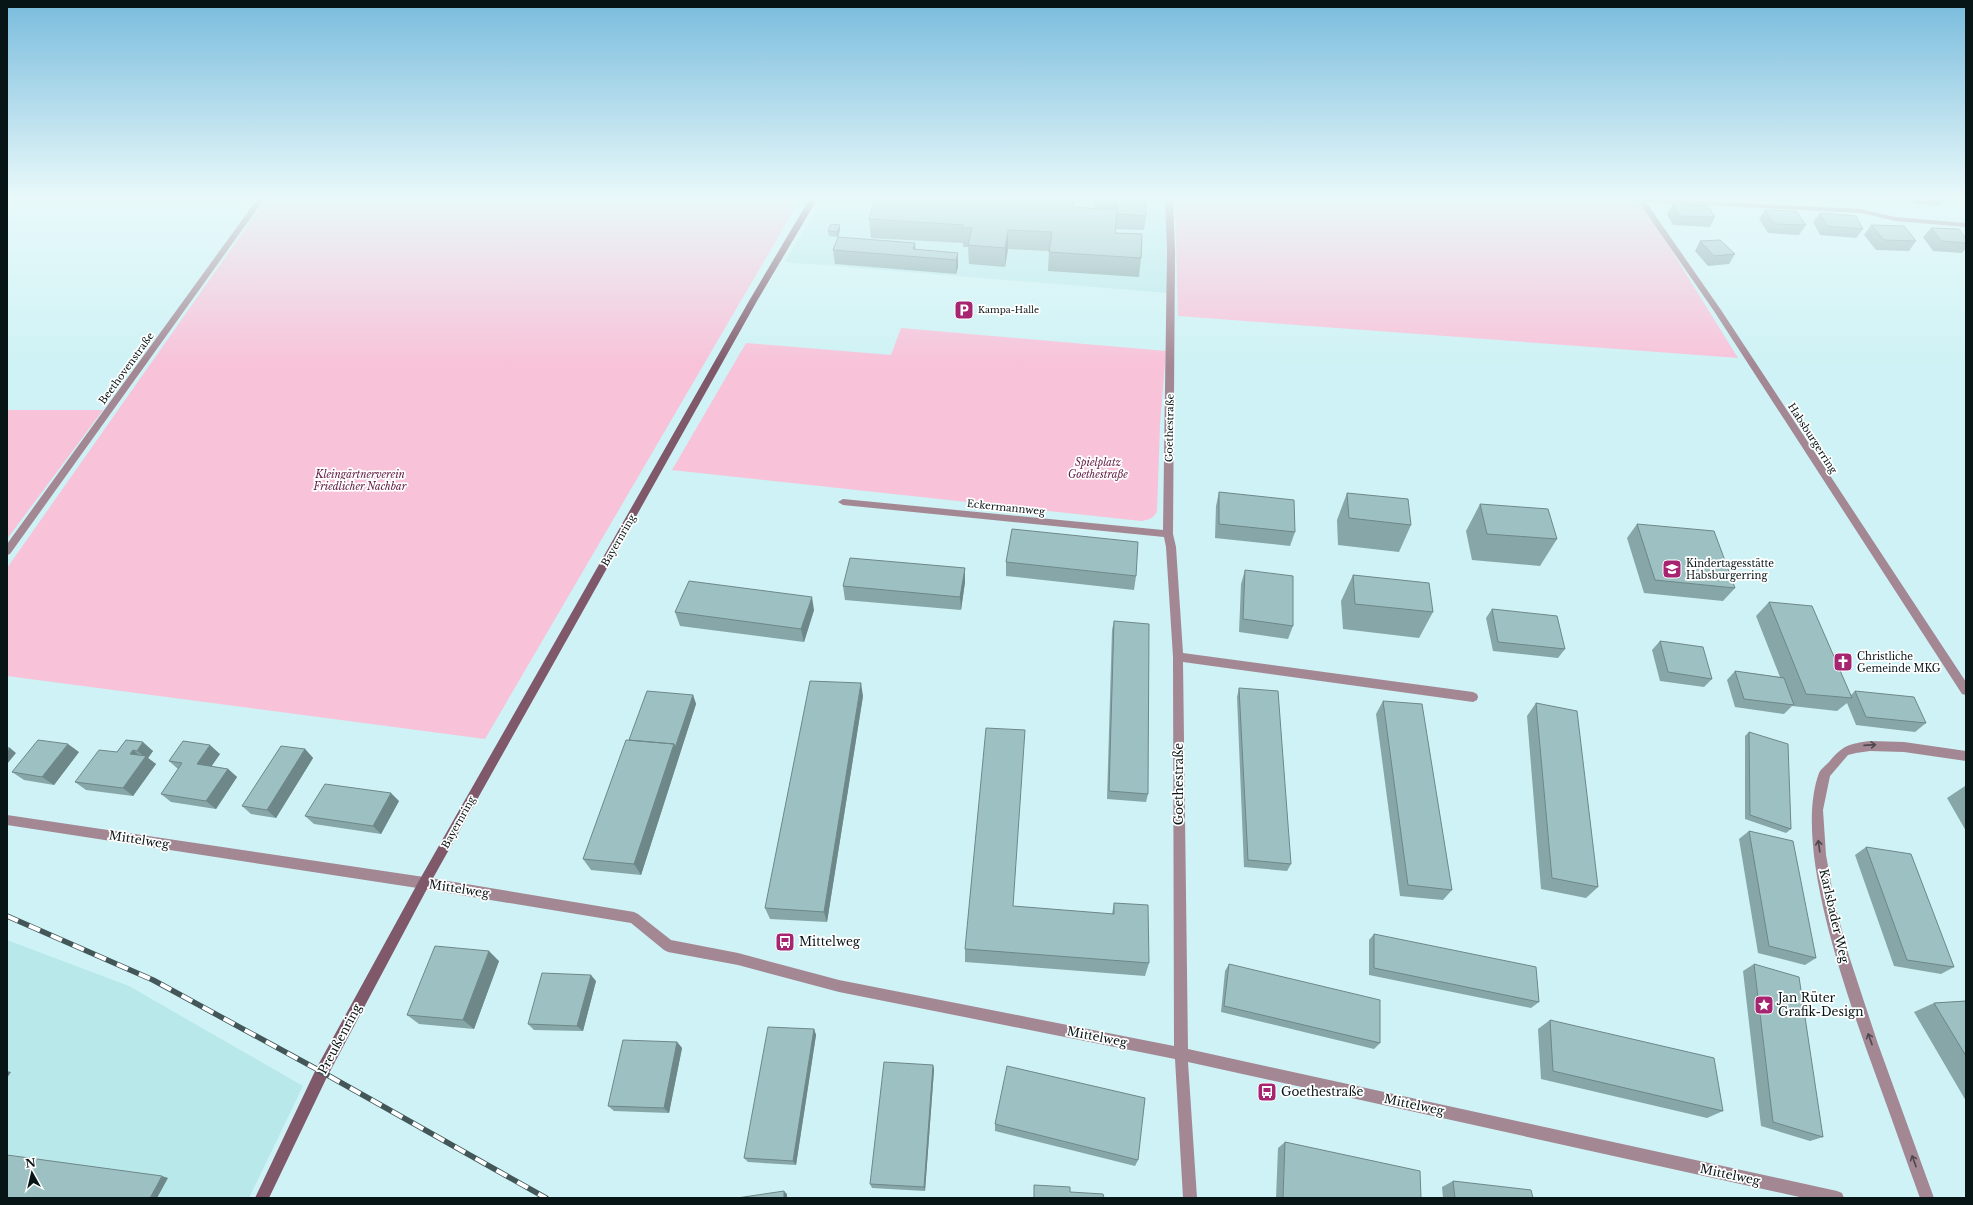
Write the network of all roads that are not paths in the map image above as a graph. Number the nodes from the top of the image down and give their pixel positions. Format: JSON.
{"nodes":[{"id":1,"x":221,"y":254,"type":"edge"},
{"id":2,"x":781,"y":254,"type":"edge"},
{"id":3,"x":1171,"y":254,"type":"edge"},
{"id":4,"x":1678,"y":254,"type":"edge"},
{"id":5,"x":843,"y":502,"type":"dead end"},
{"id":6,"x":1168,"y":534,"type":"junction"},
{"id":7,"x":7,"y":551,"type":"edge"},
{"id":8,"x":1178,"y":657,"type":"junction"},
{"id":9,"x":1966,"y":691,"type":"edge"},
{"id":10,"x":1473,"y":697,"type":"dead end"},
{"id":11,"x":1966,"y":756,"type":"edge"},
{"id":12,"x":7,"y":820,"type":"edge"},
{"id":13,"x":424,"y":883,"type":"junction"},
{"id":14,"x":1181,"y":1054,"type":"junction"},
{"id":15,"x":262,"y":1198,"type":"edge"},
{"id":16,"x":1190,"y":1198,"type":"edge"},
{"id":17,"x":1837,"y":1198,"type":"edge"},
{"id":18,"x":1927,"y":1198,"type":"edge"}],
"edges":[{"from":1,"to":7,"type":"street","name":"Beethovenstraße"},
{"from":2,"to":13,"type":"street","name":"Bayernring"},
{"from":3,"to":6,"type":"street","name":"Goethestraße"},
{"from":4,"to":9,"type":"street","name":"Habsburgerring"},
{"from":5,"to":6,"type":"street","name":"Eckermannweg"},
{"from":6,"to":8,"type":"street","name":"Goethestraße"},
{"from":8,"to":10,"type":"street"},
{"from":8,"to":14,"type":"street","name":"Goethestraße"},
{"from":18,"to":11,"type":"street","name":"Karlsbader Weg","one_way":true},
{"from":12,"to":13,"type":"street","name":"Mittelweg"},
{"from":13,"to":14,"type":"street","name":"Mittelweg"},
{"from":13,"to":15,"type":"street","name":"Preußenring"},
{"from":14,"to":16,"type":"street","name":"Goethestraße"},
{"from":14,"to":17,"type":"street","name":"Mittelweg"}]}
